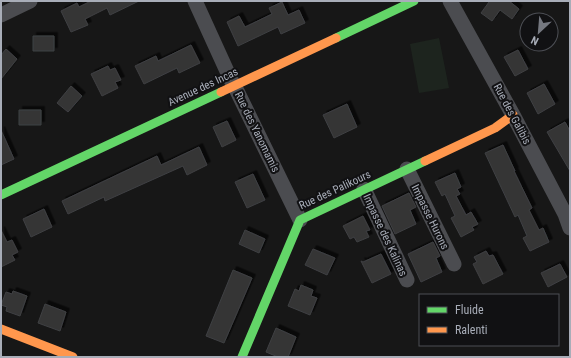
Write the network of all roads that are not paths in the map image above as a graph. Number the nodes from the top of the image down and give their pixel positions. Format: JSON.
{"nodes":[{"id":1,"x":30,"y":1,"type":"edge"},
{"id":2,"x":195,"y":1,"type":"edge"},
{"id":3,"x":414,"y":1,"type":"edge"},
{"id":4,"x":450,"y":1,"type":"edge"},
{"id":5,"x":1,"y":15,"type":"edge"},
{"id":6,"x":234,"y":86,"type":"junction"},
{"id":7,"x":513,"y":115,"type":"junction"},
{"id":8,"x":407,"y":169,"type":"junction"},
{"id":9,"x":364,"y":189,"type":"junction"},
{"id":10,"x":1,"y":196,"type":"edge"},
{"id":11,"x":300,"y":220,"type":"junction"},
{"id":12,"x":570,"y":228,"type":"edge"},
{"id":13,"x":454,"y":264,"type":"dead end"},
{"id":14,"x":407,"y":280,"type":"dead end"},
{"id":15,"x":1,"y":329,"type":"edge"},
{"id":16,"x":73,"y":357,"type":"edge"},
{"id":17,"x":242,"y":357,"type":"edge"}],
"edges":[{"from":1,"to":5,"type":"street"},
{"from":2,"to":6,"type":"street","name":"Rue des Yanomamis"},
{"from":3,"to":6,"type":"street","name":"Avenue des Incas"},
{"from":4,"to":7,"type":"street","name":"Rue des Galibis"},
{"from":6,"to":10,"type":"street","name":"Avenue des Incas"},
{"from":6,"to":11,"type":"street","name":"Rue des Yanomamis"},
{"from":7,"to":8,"type":"street","name":"Rue des Palikours"},
{"from":7,"to":12,"type":"street","name":"Rue des Galibis"},
{"from":8,"to":9,"type":"street","name":"Rue des Palikours"},
{"from":8,"to":13,"type":"street","name":"Impasse Hurons"},
{"from":9,"to":11,"type":"street","name":"Rue des Palikours"},
{"from":9,"to":14,"type":"street","name":"Impasse des Kalinas"},
{"from":11,"to":17,"type":"street","name":"Rue des Palikours"},
{"from":15,"to":16,"type":"street"}]}
